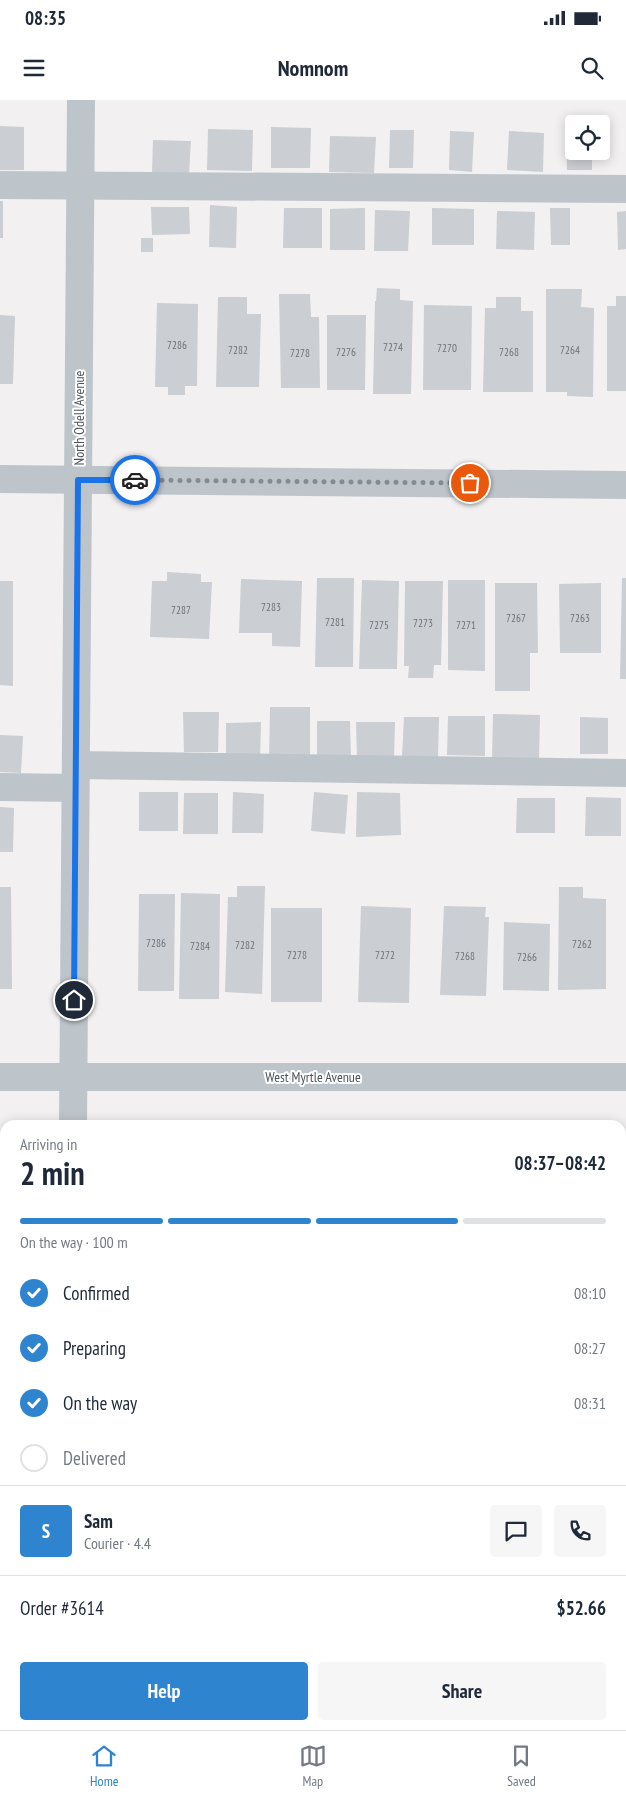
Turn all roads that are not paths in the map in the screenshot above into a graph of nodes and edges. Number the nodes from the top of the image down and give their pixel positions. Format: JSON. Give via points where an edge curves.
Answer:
{"nodes":[{"id":1,"x":81,"y":100,"type":"edge"},
{"id":2,"x":0,"y":185,"type":"edge"},
{"id":3,"x":81,"y":186,"type":"junction"},
{"id":4,"x":626,"y":189,"type":"edge"},
{"id":5,"x":0,"y":479,"type":"edge"},
{"id":6,"x":78,"y":480,"type":"junction"},
{"id":7,"x":626,"y":485,"type":"edge"},
{"id":8,"x":626,"y":773,"type":"edge"},
{"id":9,"x":76,"y":777,"type":"junction"},
{"id":10,"x":0,"y":787,"type":"edge"},
{"id":11,"x":0,"y":1077,"type":"edge"},
{"id":12,"x":74,"y":1077,"type":"junction"},
{"id":13,"x":626,"y":1077,"type":"edge"},
{"id":14,"x":73,"y":1120,"type":"edge"}],
"edges":[{"from":1,"to":3,"type":"street","name":"North Odell Avenue"},
{"from":2,"to":3,"type":"street"},
{"from":3,"to":4,"type":"street"},
{"from":3,"to":6,"type":"street","name":"North Odell Avenue"},
{"from":5,"to":6,"type":"street"},
{"from":6,"to":7,"type":"street"},
{"from":6,"to":9,"type":"street","name":"North Odell Avenue"},
{"from":8,"to":9,"type":"street"},
{"from":9,"to":10,"type":"street"},
{"from":9,"to":12,"type":"street","name":"North Odell Avenue"},
{"from":11,"to":12,"type":"street","name":"West Myrtle Avenue"},
{"from":12,"to":13,"type":"street","name":"West Myrtle Avenue"},
{"from":12,"to":14,"type":"street","name":"North Odell Avenue"}]}
